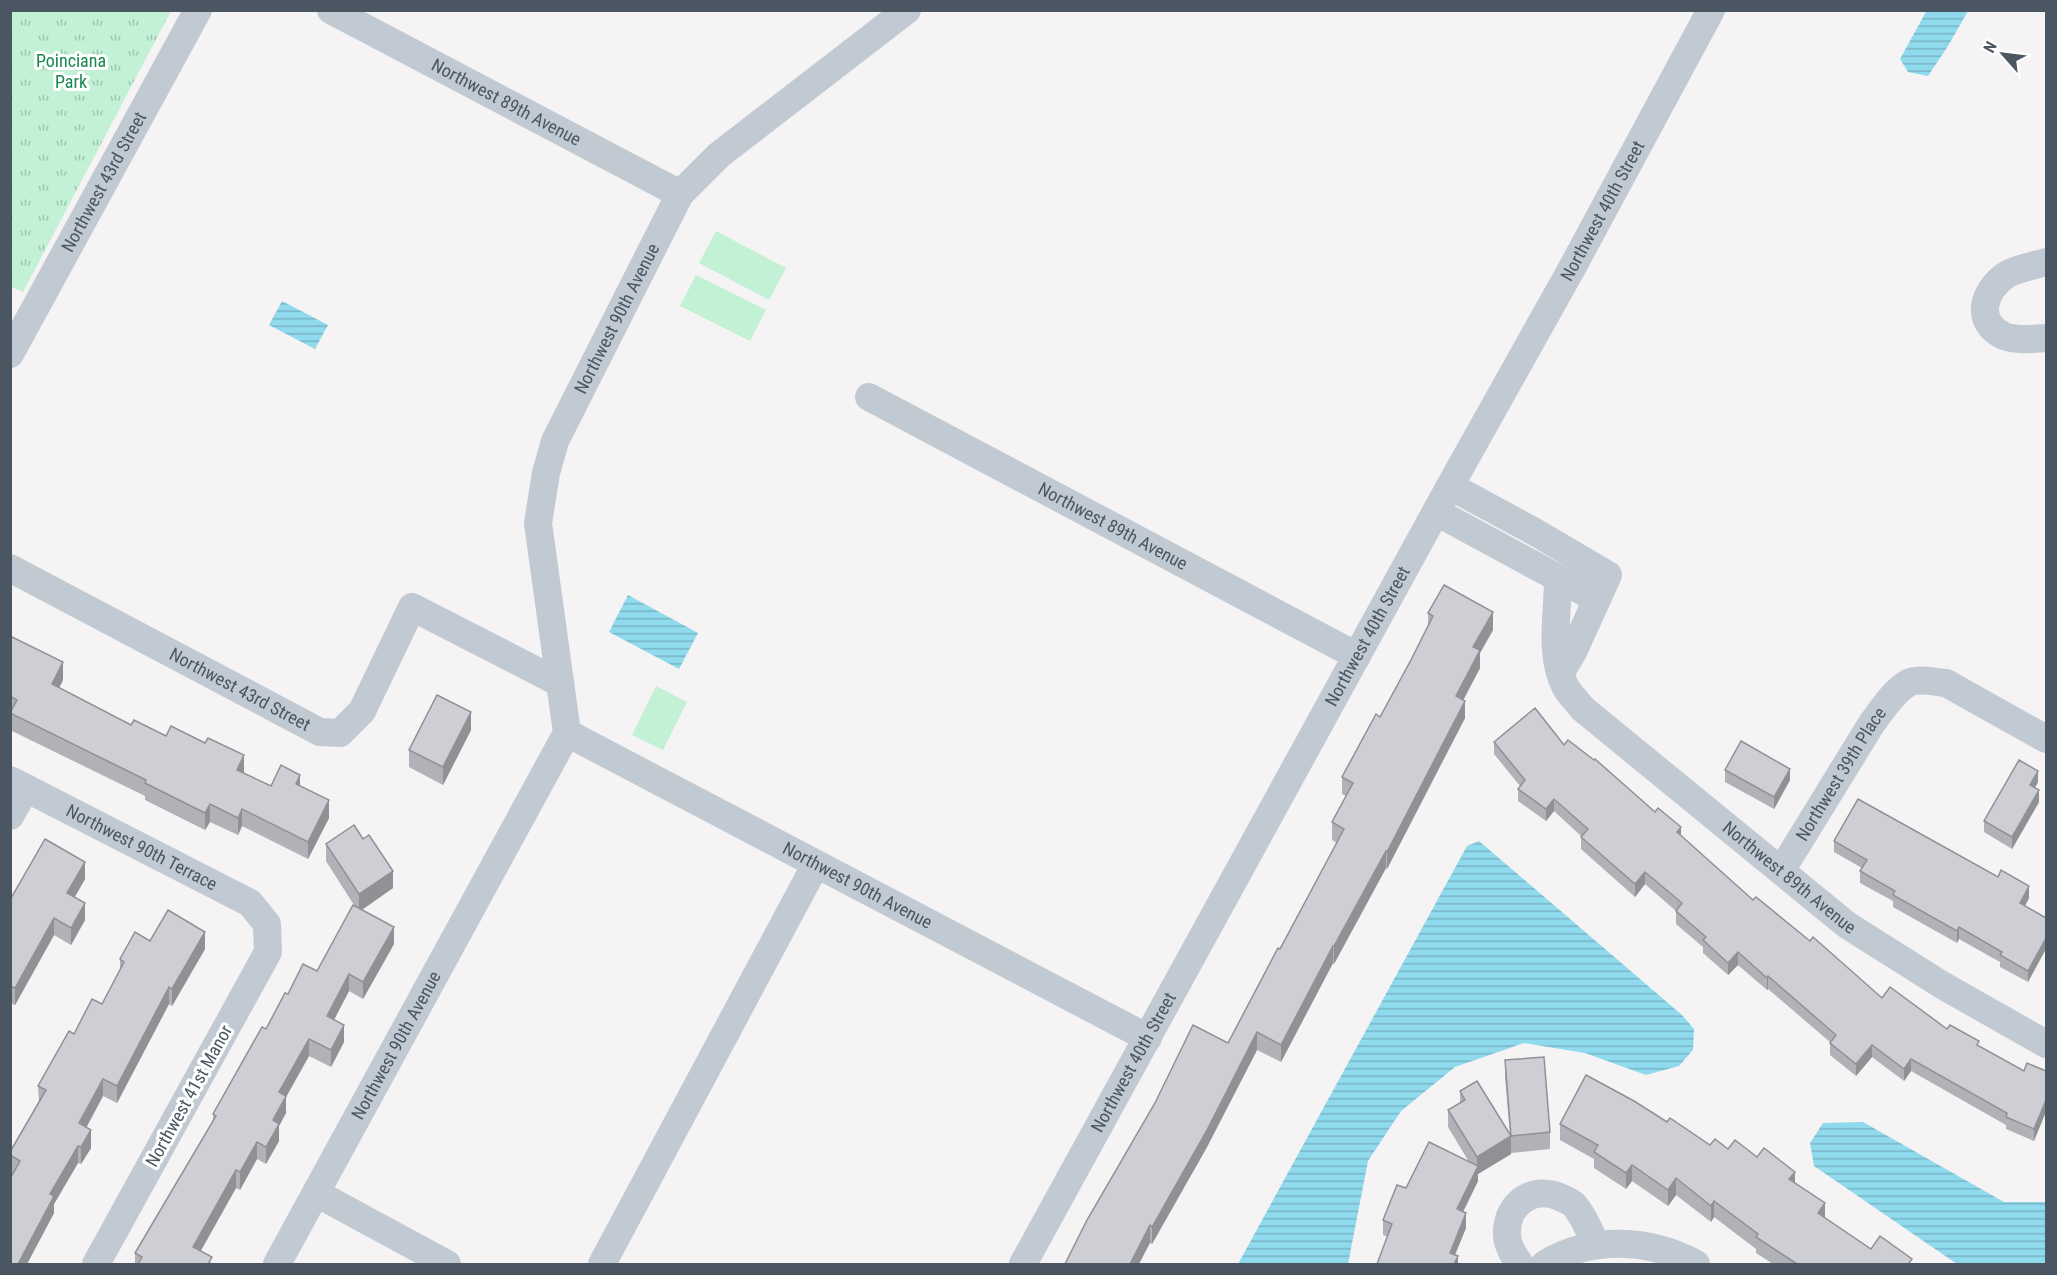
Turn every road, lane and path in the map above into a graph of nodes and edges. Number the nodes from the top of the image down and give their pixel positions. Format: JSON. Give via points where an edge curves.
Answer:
{"nodes":[{"id":1,"x":198,"y":10,"type":"edge"},
{"id":2,"x":331,"y":10,"type":"edge"},
{"id":3,"x":907,"y":10,"type":"edge"},
{"id":4,"x":1705,"y":13,"type":"edge"},
{"id":5,"x":680,"y":194,"type":"junction"},
{"id":6,"x":2046,"y":262,"type":"edge"},
{"id":7,"x":2046,"y":338,"type":"edge"},
{"id":8,"x":10,"y":354,"type":"edge"},
{"id":9,"x":869,"y":397,"type":"dead end"},
{"id":10,"x":1450,"y":486,"type":"junction"},
{"id":11,"x":1436,"y":512,"type":"junction"},
{"id":12,"x":10,"y":568,"type":"edge"},
{"id":13,"x":1558,"y":579,"type":"junction"},
{"id":14,"x":1597,"y":599,"type":"junction"},
{"id":15,"x":1357,"y":656,"type":"junction"},
{"id":16,"x":1561,"y":672,"type":"junction"},
{"id":17,"x":560,"y":683,"type":"junction"},
{"id":18,"x":567,"y":733,"type":"junction"},
{"id":19,"x":2046,"y":739,"type":"edge"},
{"id":20,"x":18,"y":784,"type":"edge"},
{"id":21,"x":10,"y":816,"type":"edge"},
{"id":22,"x":816,"y":864,"type":"junction"},
{"id":23,"x":1781,"y":871,"type":"junction"},
{"id":24,"x":267,"y":924,"type":"joint"},
{"id":25,"x":1148,"y":1038,"type":"junction"},
{"id":26,"x":2046,"y":1044,"type":"edge"},
{"id":27,"x":316,"y":1193,"type":"junction"},
{"id":28,"x":1596,"y":1245,"type":"junction"},
{"id":29,"x":96,"y":1264,"type":"edge"},
{"id":30,"x":277,"y":1264,"type":"edge"},
{"id":31,"x":447,"y":1264,"type":"edge"},
{"id":32,"x":602,"y":1264,"type":"edge"},
{"id":33,"x":1023,"y":1264,"type":"edge"},
{"id":34,"x":1520,"y":1264,"type":"edge"},
{"id":35,"x":1545,"y":1264,"type":"edge"},
{"id":36,"x":1696,"y":1264,"type":"edge"}],
"edges":[{"from":1,"to":8,"type":"street","name":"Northwest 43rd Street"},
{"from":2,"to":5,"type":"street","name":"Northwest 89th Avenue"},
{"from":3,"to":5,"type":"street","name":"Northwest 90th Avenue","via":[[719,155]]},
{"from":4,"to":10,"type":"street","name":"Northwest 40th Street","via":[[1572,268]]},
{"from":5,"to":17,"type":"street","name":"Northwest 90th Avenue","via":[[555,441],[546,473],[538,523]]},
{"from":6,"to":7,"type":"street","via":[[2008,274],[1985,299],[1986,315],[1993,328],[2004,336]]},
{"from":9,"to":15,"type":"street","name":"Northwest 89th Avenue"},
{"from":10,"to":11,"type":"street","name":"Northwest 40th Street"},
{"from":10,"to":14,"type":"street","via":[[1608,575]]},
{"from":11,"to":13,"type":"street"},
{"from":11,"to":15,"type":"street","name":"Northwest 40th Street"},
{"from":12,"to":17,"type":"street","name":"Northwest 43rd Street","via":[[320,732],[340,733],[362,711],[412,607]]},
{"from":13,"to":14,"type":"street"},
{"from":13,"to":16,"type":"street","name":"Northwest 89th Avenue","via":[[1555,634]]},
{"from":14,"to":16,"type":"street"},
{"from":15,"to":25,"type":"street","name":"Northwest 40th Street"},
{"from":16,"to":23,"type":"street","name":"Northwest 89th Avenue","via":[[1582,709]]},
{"from":17,"to":18,"type":"street","name":"Northwest 90th Avenue"},
{"from":18,"to":22,"type":"street","name":"Northwest 90th Avenue"},
{"from":18,"to":27,"type":"street","name":"Northwest 90th Avenue"},
{"from":19,"to":23,"type":"street","name":"Northwest 39th Place","via":[[1946,683],[1909,682],[1872,723]]},
{"from":20,"to":21,"type":"street"},
{"from":20,"to":24,"type":"street","name":"Northwest 90th Terrace","via":[[250,903]]},
{"from":22,"to":25,"type":"street","name":"Northwest 90th Avenue"},
{"from":22,"to":32,"type":"street"},
{"from":23,"to":26,"type":"street","name":"Northwest 89th Avenue","via":[[1847,925]]},
{"from":24,"to":29,"type":"street","name":"Northwest 41st Manor","via":[[268,952]]},
{"from":25,"to":33,"type":"street","name":"Northwest 40th Street"},
{"from":27,"to":30,"type":"street","name":"Northwest 90th Avenue"},
{"from":27,"to":31,"type":"street"},
{"from":28,"to":34,"type":"street","via":[[1573,1203],[1554,1194],[1535,1193],[1518,1202],[1510,1217],[1507,1232],[1511,1251]]},
{"from":28,"to":35,"type":"street"},
{"from":28,"to":36,"type":"street","via":[[1656,1248]]}]}
